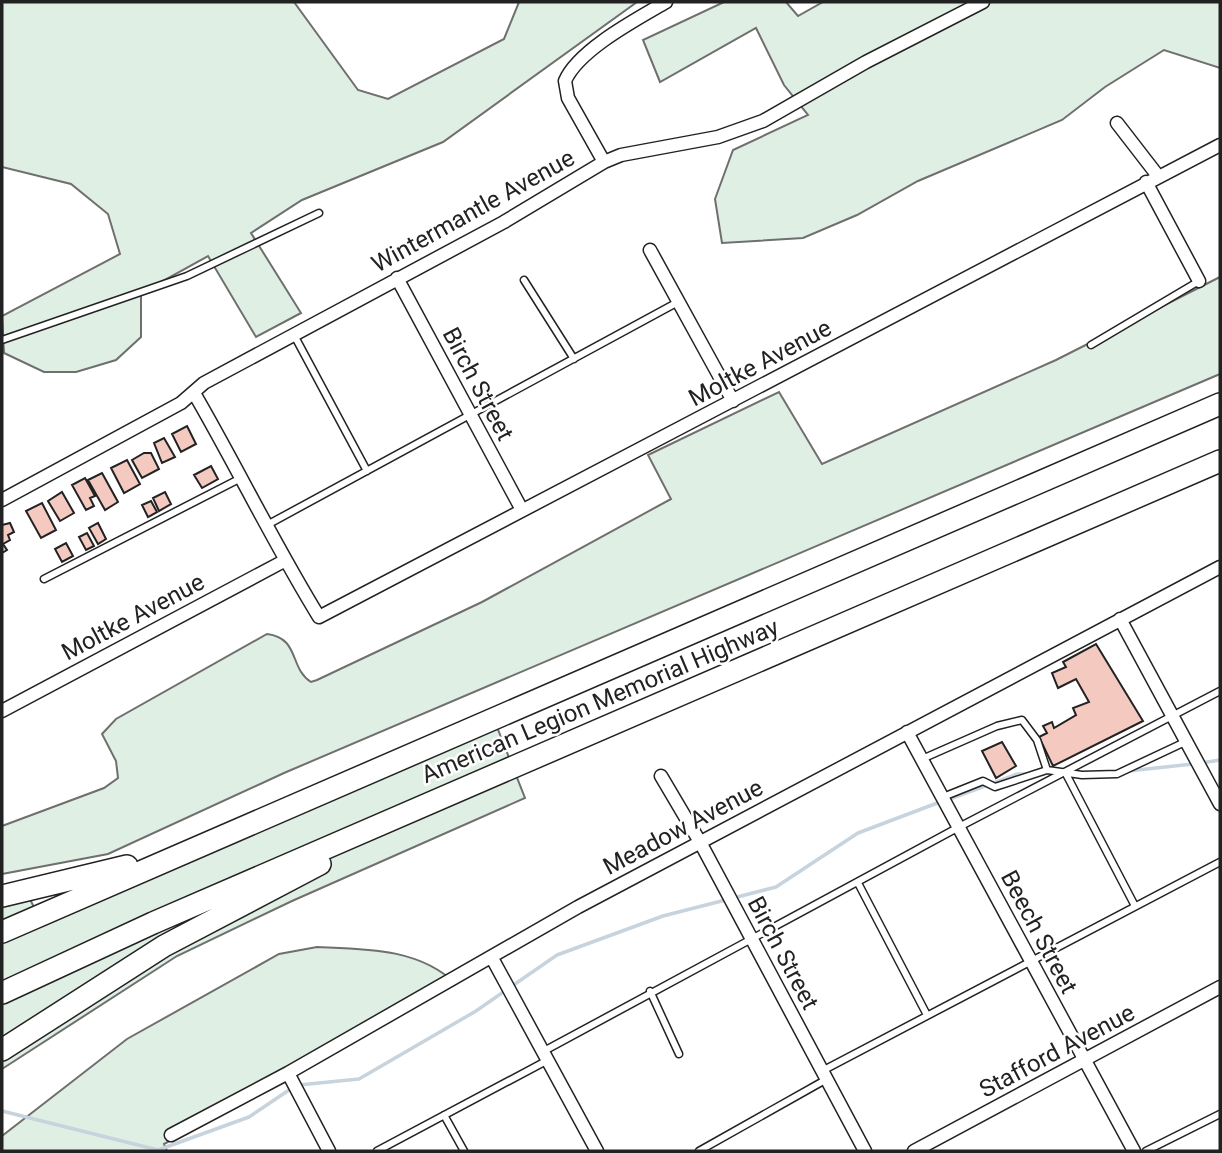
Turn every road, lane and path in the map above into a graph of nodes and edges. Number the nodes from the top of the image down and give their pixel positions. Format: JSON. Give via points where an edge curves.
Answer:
{"nodes":[{"id":1,"x":666,"y":2,"type":"edge"},
{"id":2,"x":983,"y":2,"type":"edge"},
{"id":3,"x":1117,"y":123,"type":"dead end"},
{"id":4,"x":1220,"y":145,"type":"edge"},
{"id":5,"x":604,"y":162,"type":"junction"},
{"id":6,"x":1152,"y":179,"type":"junction"},
{"id":7,"x":319,"y":213,"type":"dead end"},
{"id":8,"x":650,"y":250,"type":"dead end"},
{"id":9,"x":397,"y":278,"type":"junction"},
{"id":10,"x":524,"y":280,"type":"dead end"},
{"id":11,"x":1199,"y":281,"type":"joint"},
{"id":12,"x":678,"y":302,"type":"junction"},
{"id":13,"x":293,"y":333,"type":"junction"},
{"id":14,"x":2,"y":340,"type":"edge"},
{"id":15,"x":1091,"y":345,"type":"dead end"},
{"id":16,"x":573,"y":359,"type":"junction"},
{"id":17,"x":194,"y":393,"type":"junction"},
{"id":18,"x":733,"y":401,"type":"junction"},
{"id":19,"x":1220,"y":404,"type":"edge"},
{"id":20,"x":471,"y":414,"type":"junction"},
{"id":21,"x":1220,"y":461,"type":"edge"},
{"id":22,"x":368,"y":471,"type":"junction"},
{"id":23,"x":242,"y":477,"type":"junction"},
{"id":24,"x":2,"y":500,"type":"edge"},
{"id":25,"x":523,"y":510,"type":"junction"},
{"id":26,"x":267,"y":524,"type":"junction"},
{"id":27,"x":284,"y":561,"type":"junction"},
{"id":28,"x":1220,"y":567,"type":"edge"},
{"id":29,"x":44,"y":579,"type":"dead end"},
{"id":30,"x":1120,"y":619,"type":"junction"},
{"id":31,"x":1220,"y":691,"type":"edge"},
{"id":32,"x":2,"y":711,"type":"edge"},
{"id":33,"x":1171,"y":717,"type":"junction"},
{"id":34,"x":907,"y":732,"type":"junction"},
{"id":35,"x":1185,"y":742,"type":"junction"},
{"id":36,"x":922,"y":759,"type":"junction"},
{"id":37,"x":1046,"y":770,"type":"junction"},
{"id":38,"x":1065,"y":772,"type":"junction"},
{"id":39,"x":662,"y":776,"type":"dead end"},
{"id":40,"x":943,"y":797,"type":"junction"},
{"id":41,"x":1220,"y":804,"type":"edge"},
{"id":42,"x":411,"y":811,"type":"junction"},
{"id":43,"x":959,"y":827,"type":"junction"},
{"id":44,"x":700,"y":842,"type":"junction"},
{"id":45,"x":187,"y":852,"type":"junction"},
{"id":46,"x":1220,"y":862,"type":"edge"},
{"id":47,"x":858,"y":883,"type":"junction"},
{"id":48,"x":2,"y":895,"type":"edge"},
{"id":49,"x":1135,"y":906,"type":"junction"},
{"id":50,"x":2,"y":932,"type":"edge"},
{"id":51,"x":751,"y":938,"type":"junction"},
{"id":52,"x":492,"y":958,"type":"junction"},
{"id":53,"x":1031,"y":960,"type":"junction"},
{"id":54,"x":1220,"y":987,"type":"edge"},
{"id":55,"x":650,"y":991,"type":"junction"},
{"id":56,"x":2,"y":993,"type":"edge"},
{"id":57,"x":927,"y":1015,"type":"junction"},
{"id":58,"x":2,"y":1050,"type":"edge"},
{"id":59,"x":679,"y":1054,"type":"dead end"},
{"id":60,"x":546,"y":1056,"type":"junction"},
{"id":61,"x":1083,"y":1060,"type":"junction"},
{"id":62,"x":288,"y":1073,"type":"junction"},
{"id":63,"x":824,"y":1075,"type":"junction"},
{"id":64,"x":1220,"y":1114,"type":"edge"},
{"id":65,"x":444,"y":1115,"type":"junction"},
{"id":66,"x":171,"y":1135,"type":"dead end"},
{"id":67,"x":329,"y":1151,"type":"edge"},
{"id":68,"x":377,"y":1151,"type":"edge"},
{"id":69,"x":464,"y":1151,"type":"edge"},
{"id":70,"x":597,"y":1151,"type":"edge"},
{"id":71,"x":699,"y":1151,"type":"edge"},
{"id":72,"x":865,"y":1151,"type":"edge"},
{"id":73,"x":914,"y":1151,"type":"edge"},
{"id":74,"x":1133,"y":1151,"type":"edge"},
{"id":75,"x":1146,"y":1151,"type":"edge"}],
"edges":[{"from":1,"to":5,"type":"street","via":[[605,41],[576,64],[565,81],[568,98]]},
{"from":2,"to":5,"type":"street","name":"Wintermantle Avenue","via":[[763,121],[718,137]]},
{"from":3,"to":6,"type":"street"},
{"from":4,"to":6,"type":"street","name":"Moltke Avenue"},
{"from":5,"to":9,"type":"street","name":"Wintermantle Avenue"},
{"from":6,"to":11,"type":"street"},
{"from":6,"to":18,"type":"street","name":"Moltke Avenue"},
{"from":7,"to":14,"type":"lane","via":[[187,276]]},
{"from":8,"to":12,"type":"street"},
{"from":9,"to":13,"type":"street","name":"Wintermantle Avenue"},
{"from":9,"to":20,"type":"street","name":"Birch Street"},
{"from":10,"to":16,"type":"lane"},
{"from":11,"to":15,"type":"lane"},
{"from":12,"to":16,"type":"lane"},
{"from":12,"to":18,"type":"street"},
{"from":13,"to":17,"type":"street","name":"Wintermantle Avenue"},
{"from":13,"to":22,"type":"lane"},
{"from":16,"to":20,"type":"lane"},
{"from":17,"to":23,"type":"street"},
{"from":17,"to":24,"type":"street","name":"Wintermantle Avenue"},
{"from":18,"to":25,"type":"street","name":"Moltke Avenue"},
{"from":19,"to":45,"type":"highway","name":"American Legion Memorial Highway"},
{"from":20,"to":22,"type":"lane"},
{"from":20,"to":25,"type":"street","name":"Birch Street"},
{"from":21,"to":42,"type":"highway","name":"American Legion Memorial Highway"},
{"from":22,"to":26,"type":"lane"},
{"from":23,"to":26,"type":"street"},
{"from":23,"to":29,"type":"lane"},
{"from":25,"to":27,"type":"street","name":"Moltke Avenue","via":[[319,617]]},
{"from":26,"to":27,"type":"street"},
{"from":27,"to":32,"type":"street","name":"Moltke Avenue"},
{"from":28,"to":30,"type":"street","name":"Meadow Avenue"},
{"from":30,"to":33,"type":"street"},
{"from":30,"to":34,"type":"street","name":"Meadow Avenue"},
{"from":31,"to":33,"type":"lane"},
{"from":33,"to":35,"type":"street"},
{"from":33,"to":38,"type":"lane"},
{"from":34,"to":36,"type":"street","name":"Beech Street"},
{"from":34,"to":44,"type":"street","name":"Meadow Avenue"},
{"from":35,"to":38,"type":"lane","via":[[1117,774]]},
{"from":35,"to":41,"type":"street"},
{"from":36,"to":37,"type":"lane","via":[[1022,720],[1037,740]]},
{"from":36,"to":40,"type":"street","name":"Beech Street"},
{"from":37,"to":38,"type":"lane"},
{"from":37,"to":40,"type":"lane","via":[[995,787],[983,781]]},
{"from":38,"to":43,"type":"lane"},
{"from":38,"to":49,"type":"lane"},
{"from":39,"to":44,"type":"street","name":"Birch Street"},
{"from":40,"to":43,"type":"street","name":"Beech Street"},
{"from":42,"to":56,"type":"highway","name":"American Legion Memorial Highway"},
{"from":42,"to":58,"type":"highway","via":[[164,946]]},
{"from":43,"to":47,"type":"lane"},
{"from":43,"to":53,"type":"street","name":"Beech Street"},
{"from":44,"to":51,"type":"street","name":"Birch Street"},
{"from":44,"to":52,"type":"street","name":"Meadow Avenue"},
{"from":45,"to":48,"type":"highway"},
{"from":45,"to":50,"type":"highway","name":"American Legion Memorial Highway"},
{"from":46,"to":49,"type":"lane"},
{"from":47,"to":51,"type":"lane"},
{"from":47,"to":57,"type":"lane"},
{"from":49,"to":53,"type":"lane"},
{"from":51,"to":55,"type":"lane"},
{"from":51,"to":63,"type":"street","name":"Birch Street"},
{"from":52,"to":60,"type":"street"},
{"from":52,"to":62,"type":"street","name":"Meadow Avenue"},
{"from":53,"to":57,"type":"lane"},
{"from":53,"to":61,"type":"street","name":"Beech Street"},
{"from":54,"to":61,"type":"street","name":"Stafford Avenue"},
{"from":55,"to":59,"type":"lane"},
{"from":55,"to":60,"type":"lane"},
{"from":57,"to":63,"type":"lane"},
{"from":60,"to":65,"type":"lane"},
{"from":60,"to":70,"type":"street"},
{"from":61,"to":73,"type":"street","name":"Stafford Avenue"},
{"from":61,"to":74,"type":"street","name":"Beech Street"},
{"from":62,"to":66,"type":"street","name":"Meadow Avenue"},
{"from":62,"to":67,"type":"street"},
{"from":63,"to":71,"type":"lane"},
{"from":63,"to":72,"type":"street","name":"Birch Street"},
{"from":64,"to":75,"type":"lane"},
{"from":65,"to":68,"type":"lane"},
{"from":65,"to":69,"type":"lane"}]}
